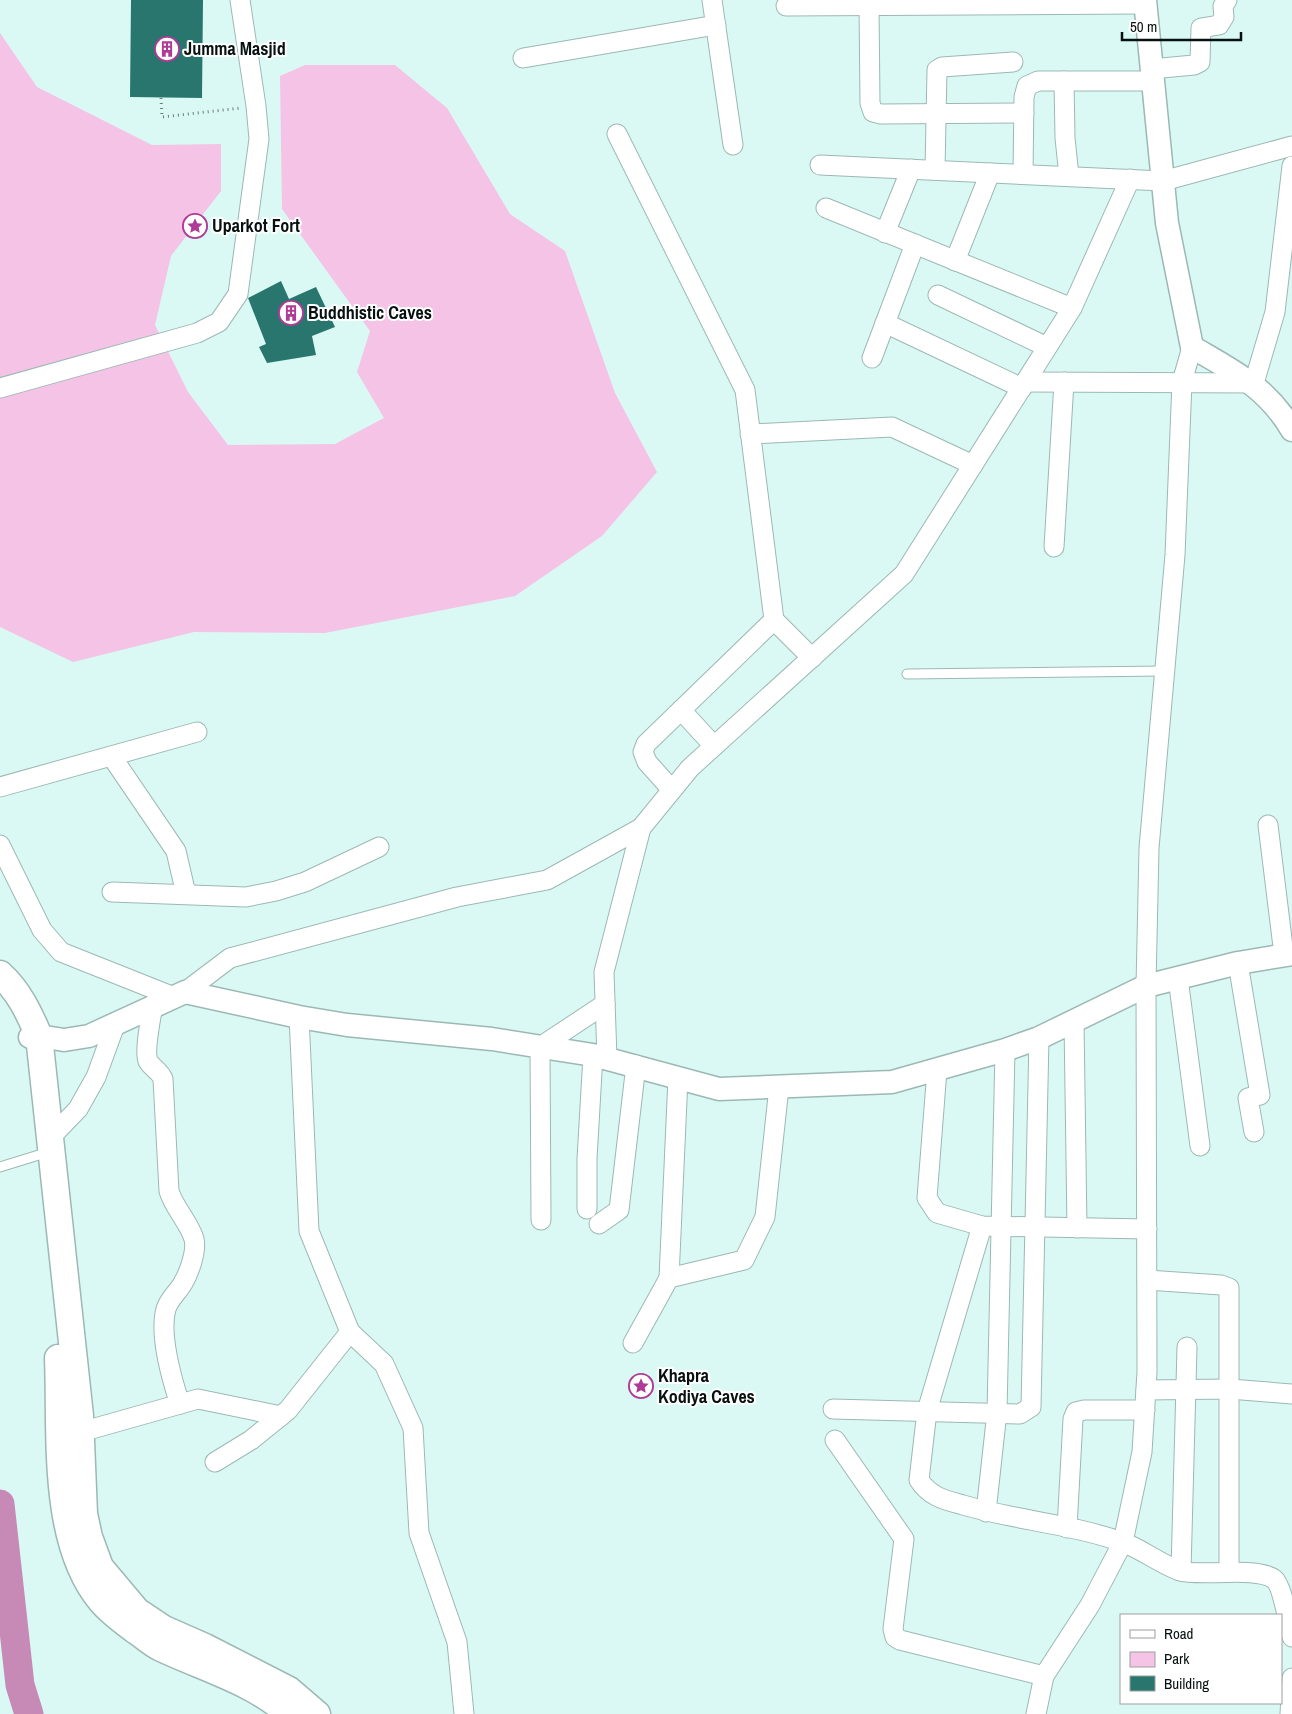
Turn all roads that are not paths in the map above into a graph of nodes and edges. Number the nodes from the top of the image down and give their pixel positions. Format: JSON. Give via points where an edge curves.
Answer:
{"nodes":[{"id":1,"x":240,"y":0,"type":"edge"},
{"id":2,"x":712,"y":0,"type":"edge"},
{"id":3,"x":1227,"y":0,"type":"edge"},
{"id":4,"x":1145,"y":2,"type":"edge"},
{"id":5,"x":904,"y":3,"type":"edge"},
{"id":6,"x":869,"y":5,"type":"junction"},
{"id":7,"x":786,"y":6,"type":"dead end"},
{"id":8,"x":716,"y":25,"type":"junction"},
{"id":9,"x":523,"y":58,"type":"dead end"},
{"id":10,"x":1013,"y":62,"type":"dead end"},
{"id":11,"x":1152,"y":75,"type":"junction"},
{"id":12,"x":1064,"y":81,"type":"junction"},
{"id":13,"x":1024,"y":113,"type":"junction"},
{"id":14,"x":935,"y":114,"type":"junction"},
{"id":15,"x":616,"y":134,"type":"dead end"},
{"id":16,"x":733,"y":145,"type":"dead end"},
{"id":17,"x":1292,"y":146,"type":"edge"},
{"id":18,"x":820,"y":165,"type":"dead end"},
{"id":19,"x":1292,"y":166,"type":"edge"},
{"id":20,"x":911,"y":169,"type":"junction"},
{"id":21,"x":935,"y":170,"type":"junction"},
{"id":22,"x":990,"y":173,"type":"junction"},
{"id":23,"x":1023,"y":174,"type":"junction"},
{"id":24,"x":1069,"y":176,"type":"junction"},
{"id":25,"x":1130,"y":179,"type":"junction"},
{"id":26,"x":1162,"y":181,"type":"junction"},
{"id":27,"x":826,"y":208,"type":"dead end"},
{"id":28,"x":885,"y":232,"type":"junction"},
{"id":29,"x":915,"y":244,"type":"junction"},
{"id":30,"x":955,"y":261,"type":"junction"},
{"id":31,"x":938,"y":295,"type":"dead end"},
{"id":32,"x":1072,"y":308,"type":"junction"},
{"id":33,"x":885,"y":323,"type":"junction"},
{"id":34,"x":1047,"y":347,"type":"junction"},
{"id":35,"x":1192,"y":347,"type":"junction"},
{"id":36,"x":872,"y":358,"type":"dead end"},
{"id":37,"x":1064,"y":382,"type":"junction"},
{"id":38,"x":1182,"y":382,"type":"junction"},
{"id":39,"x":1254,"y":383,"type":"junction"},
{"id":40,"x":1023,"y":385,"type":"junction"},
{"id":41,"x":0,"y":388,"type":"edge"},
{"id":42,"x":1284,"y":407,"type":"edge"},
{"id":43,"x":1292,"y":430,"type":"edge"},
{"id":44,"x":750,"y":434,"type":"junction"},
{"id":45,"x":973,"y":465,"type":"junction"},
{"id":46,"x":1054,"y":547,"type":"dead end"},
{"id":47,"x":774,"y":620,"type":"junction"},
{"id":48,"x":812,"y":658,"type":"junction"},
{"id":49,"x":1163,"y":670,"type":"junction"},
{"id":50,"x":907,"y":674,"type":"dead end"},
{"id":51,"x":681,"y":710,"type":"junction"},
{"id":52,"x":198,"y":732,"type":"dead end"},
{"id":53,"x":714,"y":746,"type":"junction"},
{"id":54,"x":112,"y":757,"type":"junction"},
{"id":55,"x":0,"y":787,"type":"edge"},
{"id":56,"x":672,"y":790,"type":"junction"},
{"id":57,"x":1268,"y":825,"type":"dead end"},
{"id":58,"x":641,"y":828,"type":"junction"},
{"id":59,"x":0,"y":845,"type":"edge"},
{"id":60,"x":379,"y":847,"type":"dead end"},
{"id":61,"x":112,"y":892,"type":"dead end"},
{"id":62,"x":186,"y":894,"type":"junction"},
{"id":63,"x":1288,"y":954,"type":"edge"},
{"id":64,"x":1238,"y":963,"type":"junction"},
{"id":65,"x":0,"y":974,"type":"edge"},
{"id":66,"x":1178,"y":978,"type":"junction"},
{"id":67,"x":0,"y":986,"type":"edge"},
{"id":68,"x":1146,"y":986,"type":"junction"},
{"id":69,"x":180,"y":994,"type":"junction"},
{"id":70,"x":605,"y":1004,"type":"junction"},
{"id":71,"x":153,"y":1005,"type":"junction"},
{"id":72,"x":299,"y":1017,"type":"junction"},
{"id":73,"x":1074,"y":1022,"type":"junction"},
{"id":74,"x":115,"y":1025,"type":"junction"},
{"id":75,"x":34,"y":1036,"type":"junction"},
{"id":76,"x":1039,"y":1038,"type":"junction"},
{"id":77,"x":540,"y":1047,"type":"junction"},
{"id":78,"x":1006,"y":1050,"type":"junction"},
{"id":79,"x":600,"y":1057,"type":"junction"},
{"id":80,"x":636,"y":1066,"type":"junction"},
{"id":81,"x":937,"y":1070,"type":"junction"},
{"id":82,"x":678,"y":1078,"type":"junction"},
{"id":83,"x":779,"y":1087,"type":"junction"},
{"id":84,"x":1254,"y":1132,"type":"dead end"},
{"id":85,"x":46,"y":1146,"type":"junction"},
{"id":86,"x":1200,"y":1146,"type":"dead end"},
{"id":87,"x":0,"y":1167,"type":"edge"},
{"id":88,"x":587,"y":1209,"type":"dead end"},
{"id":89,"x":541,"y":1220,"type":"dead end"},
{"id":90,"x":599,"y":1224,"type":"dead end"},
{"id":91,"x":982,"y":1226,"type":"junction"},
{"id":92,"x":1002,"y":1226,"type":"junction"},
{"id":93,"x":1034,"y":1227,"type":"junction"},
{"id":94,"x":1077,"y":1228,"type":"junction"},
{"id":95,"x":1146,"y":1229,"type":"junction"},
{"id":96,"x":669,"y":1278,"type":"junction"},
{"id":97,"x":1147,"y":1280,"type":"junction"},
{"id":98,"x":350,"y":1332,"type":"junction"},
{"id":99,"x":633,"y":1343,"type":"dead end"},
{"id":100,"x":1187,"y":1347,"type":"dead end"},
{"id":101,"x":1146,"y":1390,"type":"junction"},
{"id":102,"x":1184,"y":1390,"type":"junction"},
{"id":103,"x":1230,"y":1390,"type":"junction"},
{"id":104,"x":1292,"y":1394,"type":"edge"},
{"id":105,"x":180,"y":1404,"type":"junction"},
{"id":106,"x":833,"y":1409,"type":"dead end"},
{"id":107,"x":1145,"y":1410,"type":"junction"},
{"id":108,"x":927,"y":1411,"type":"junction"},
{"id":109,"x":997,"y":1412,"type":"junction"},
{"id":110,"x":281,"y":1416,"type":"junction"},
{"id":111,"x":81,"y":1432,"type":"junction"},
{"id":112,"x":835,"y":1440,"type":"dead end"},
{"id":113,"x":215,"y":1462,"type":"dead end"},
{"id":114,"x":986,"y":1512,"type":"junction"},
{"id":115,"x":1067,"y":1528,"type":"junction"},
{"id":116,"x":1123,"y":1542,"type":"junction"},
{"id":117,"x":1181,"y":1571,"type":"junction"},
{"id":118,"x":1229,"y":1572,"type":"junction"},
{"id":119,"x":1292,"y":1637,"type":"edge"},
{"id":120,"x":1044,"y":1676,"type":"junction"},
{"id":121,"x":1292,"y":1678,"type":"edge"},
{"id":122,"x":289,"y":1714,"type":"edge"},
{"id":123,"x":317,"y":1714,"type":"edge"},
{"id":124,"x":464,"y":1714,"type":"edge"},
{"id":125,"x":1037,"y":1714,"type":"edge"},
{"id":126,"x":1290,"y":1714,"type":"edge"}],
"edges":[{"from":1,"to":41,"type":"street","via":[[259,139],[238,294],[219,322],[197,333]]},
{"from":2,"to":8,"type":"street"},
{"from":3,"to":11,"type":"street","via":[[1219,25],[1201,28],[1200,62]]},
{"from":4,"to":5,"type":"street"},
{"from":4,"to":11,"type":"street"},
{"from":5,"to":6,"type":"street"},
{"from":6,"to":7,"type":"street"},
{"from":6,"to":14,"type":"street","via":[[870,103],[873,112]]},
{"from":8,"to":9,"type":"street"},
{"from":8,"to":16,"type":"street"},
{"from":10,"to":14,"type":"street","via":[[937,70]]},
{"from":11,"to":12,"type":"street"},
{"from":11,"to":26,"type":"street"},
{"from":12,"to":13,"type":"street","via":[[1038,81],[1027,86]]},
{"from":12,"to":24,"type":"street","via":[[1064,138]]},
{"from":13,"to":14,"type":"street"},
{"from":13,"to":23,"type":"street"},
{"from":14,"to":21,"type":"street"},
{"from":15,"to":44,"type":"street","via":[[745,390]]},
{"from":17,"to":26,"type":"street"},
{"from":18,"to":20,"type":"street"},
{"from":19,"to":39,"type":"street","via":[[1275,312]]},
{"from":20,"to":21,"type":"street"},
{"from":20,"to":28,"type":"street"},
{"from":21,"to":22,"type":"street"},
{"from":22,"to":23,"type":"street"},
{"from":22,"to":30,"type":"street"},
{"from":23,"to":24,"type":"street"},
{"from":24,"to":25,"type":"street"},
{"from":25,"to":26,"type":"street"},
{"from":25,"to":32,"type":"street"},
{"from":26,"to":35,"type":"street","via":[[1167,223]]},
{"from":27,"to":28,"type":"street"},
{"from":28,"to":29,"type":"street"},
{"from":29,"to":30,"type":"street"},
{"from":29,"to":33,"type":"street"},
{"from":30,"to":32,"type":"street"},
{"from":31,"to":34,"type":"street"},
{"from":32,"to":34,"type":"street"},
{"from":33,"to":36,"type":"street"},
{"from":33,"to":40,"type":"street"},
{"from":34,"to":40,"type":"street"},
{"from":35,"to":38,"type":"street"},
{"from":35,"to":39,"type":"street"},
{"from":37,"to":38,"type":"street"},
{"from":37,"to":40,"type":"street"},
{"from":37,"to":46,"type":"street"},
{"from":38,"to":39,"type":"street"},
{"from":38,"to":49,"type":"street","via":[[1175,555]]},
{"from":39,"to":42,"type":"street"},
{"from":40,"to":45,"type":"street"},
{"from":42,"to":43,"type":"street"},
{"from":44,"to":45,"type":"street","via":[[892,427]]},
{"from":44,"to":47,"type":"street"},
{"from":45,"to":48,"type":"street","via":[[904,574]]},
{"from":47,"to":48,"type":"street"},
{"from":47,"to":51,"type":"street"},
{"from":48,"to":53,"type":"street"},
{"from":49,"to":50,"type":"lane"},
{"from":49,"to":68,"type":"street","via":[[1149,848]]},
{"from":51,"to":53,"type":"street"},
{"from":51,"to":56,"type":"street","via":[[646,744],[642,752]]},
{"from":52,"to":54,"type":"street"},
{"from":53,"to":56,"type":"street"},
{"from":54,"to":55,"type":"street"},
{"from":54,"to":62,"type":"street","via":[[176,851]]},
{"from":56,"to":58,"type":"street"},
{"from":57,"to":63,"type":"street"},
{"from":58,"to":69,"type":"street","via":[[546,880],[457,897],[230,958]]},
{"from":58,"to":70,"type":"street","via":[[604,972]]},
{"from":59,"to":69,"type":"street","via":[[42,930],[61,952]]},
{"from":60,"to":62,"type":"street","via":[[306,882],[276,891],[246,897]]},
{"from":61,"to":62,"type":"street"},
{"from":63,"to":64,"type":"street"},
{"from":64,"to":66,"type":"street"},
{"from":64,"to":84,"type":"street","via":[[1260,1095],[1248,1098]]},
{"from":65,"to":75,"type":"main road","via":[[12,984],[28,1012]]},
{"from":66,"to":68,"type":"street"},
{"from":66,"to":86,"type":"street"},
{"from":67,"to":75,"type":"main road"},
{"from":68,"to":73,"type":"street"},
{"from":68,"to":95,"type":"street"},
{"from":69,"to":71,"type":"street"},
{"from":69,"to":72,"type":"street"},
{"from":70,"to":77,"type":"street"},
{"from":70,"to":79,"type":"street"},
{"from":71,"to":74,"type":"street"},
{"from":71,"to":105,"type":"street","via":[[147,1057],[163,1079],[168,1191],[194,1239],[184,1282],[166,1308],[169,1372]]},
{"from":72,"to":77,"type":"street"},
{"from":72,"to":98,"type":"street","via":[[309,1231]]},
{"from":73,"to":76,"type":"street"},
{"from":73,"to":94,"type":"street"},
{"from":74,"to":75,"type":"street","via":[[89,1036],[64,1040]]},
{"from":74,"to":85,"type":"street","via":[[96,1078],[78,1109]]},
{"from":75,"to":85,"type":"main road"},
{"from":76,"to":78,"type":"street"},
{"from":76,"to":93,"type":"street"},
{"from":77,"to":79,"type":"street"},
{"from":77,"to":89,"type":"street"},
{"from":78,"to":81,"type":"street"},
{"from":78,"to":92,"type":"street"},
{"from":79,"to":80,"type":"street"},
{"from":79,"to":88,"type":"street","via":[[587,1159]]},
{"from":80,"to":82,"type":"street"},
{"from":80,"to":90,"type":"street","via":[[619,1210]]},
{"from":81,"to":83,"type":"street","via":[[892,1082]]},
{"from":81,"to":91,"type":"street","via":[[927,1198],[936,1213]]},
{"from":82,"to":83,"type":"street","via":[[719,1089]]},
{"from":82,"to":96,"type":"street"},
{"from":83,"to":96,"type":"street","via":[[765,1217],[744,1260]]},
{"from":85,"to":87,"type":"lane"},
{"from":85,"to":111,"type":"main road"},
{"from":85,"to":122,"type":"main road","via":[[64,1504],[70,1539],[85,1576],[101,1601],[120,1620],[159,1647],[259,1693]]},
{"from":91,"to":92,"type":"street"},
{"from":91,"to":108,"type":"street"},
{"from":92,"to":93,"type":"street"},
{"from":92,"to":109,"type":"street"},
{"from":93,"to":94,"type":"street"},
{"from":93,"to":109,"type":"street","via":[[1031,1407],[1020,1414]]},
{"from":94,"to":95,"type":"street"},
{"from":95,"to":97,"type":"street"},
{"from":96,"to":99,"type":"street"},
{"from":97,"to":101,"type":"street"},
{"from":97,"to":103,"type":"street","via":[[1229,1288]]},
{"from":98,"to":110,"type":"street","via":[[332,1358]]},
{"from":98,"to":124,"type":"street","via":[[384,1364],[413,1428],[418,1533],[457,1642]]},
{"from":100,"to":102,"type":"street"},
{"from":101,"to":102,"type":"street"},
{"from":101,"to":107,"type":"street"},
{"from":102,"to":103,"type":"street"},
{"from":102,"to":117,"type":"street"},
{"from":103,"to":104,"type":"street"},
{"from":103,"to":118,"type":"street"},
{"from":105,"to":110,"type":"street","via":[[205,1399]]},
{"from":105,"to":111,"type":"street"},
{"from":106,"to":108,"type":"street"},
{"from":107,"to":115,"type":"street","via":[[1076,1412]]},
{"from":107,"to":116,"type":"street","via":[[1142,1452]]},
{"from":108,"to":109,"type":"street"},
{"from":108,"to":114,"type":"street","via":[[919,1480],[935,1497]]},
{"from":109,"to":114,"type":"street"},
{"from":110,"to":113,"type":"street","via":[[251,1440]]},
{"from":111,"to":123,"type":"main road","via":[[84,1514],[89,1537],[100,1567],[118,1591],[137,1611],[164,1629],[289,1690]]},
{"from":112,"to":120,"type":"street","via":[[904,1539],[893,1630],[895,1637]]},
{"from":114,"to":115,"type":"street"},
{"from":115,"to":116,"type":"street"},
{"from":116,"to":117,"type":"street"},
{"from":116,"to":120,"type":"street","via":[[1090,1605]]},
{"from":117,"to":118,"type":"street"},
{"from":118,"to":119,"type":"street","via":[[1275,1580],[1280,1588]]},
{"from":120,"to":125,"type":"street"},
{"from":121,"to":126,"type":"street"}]}
